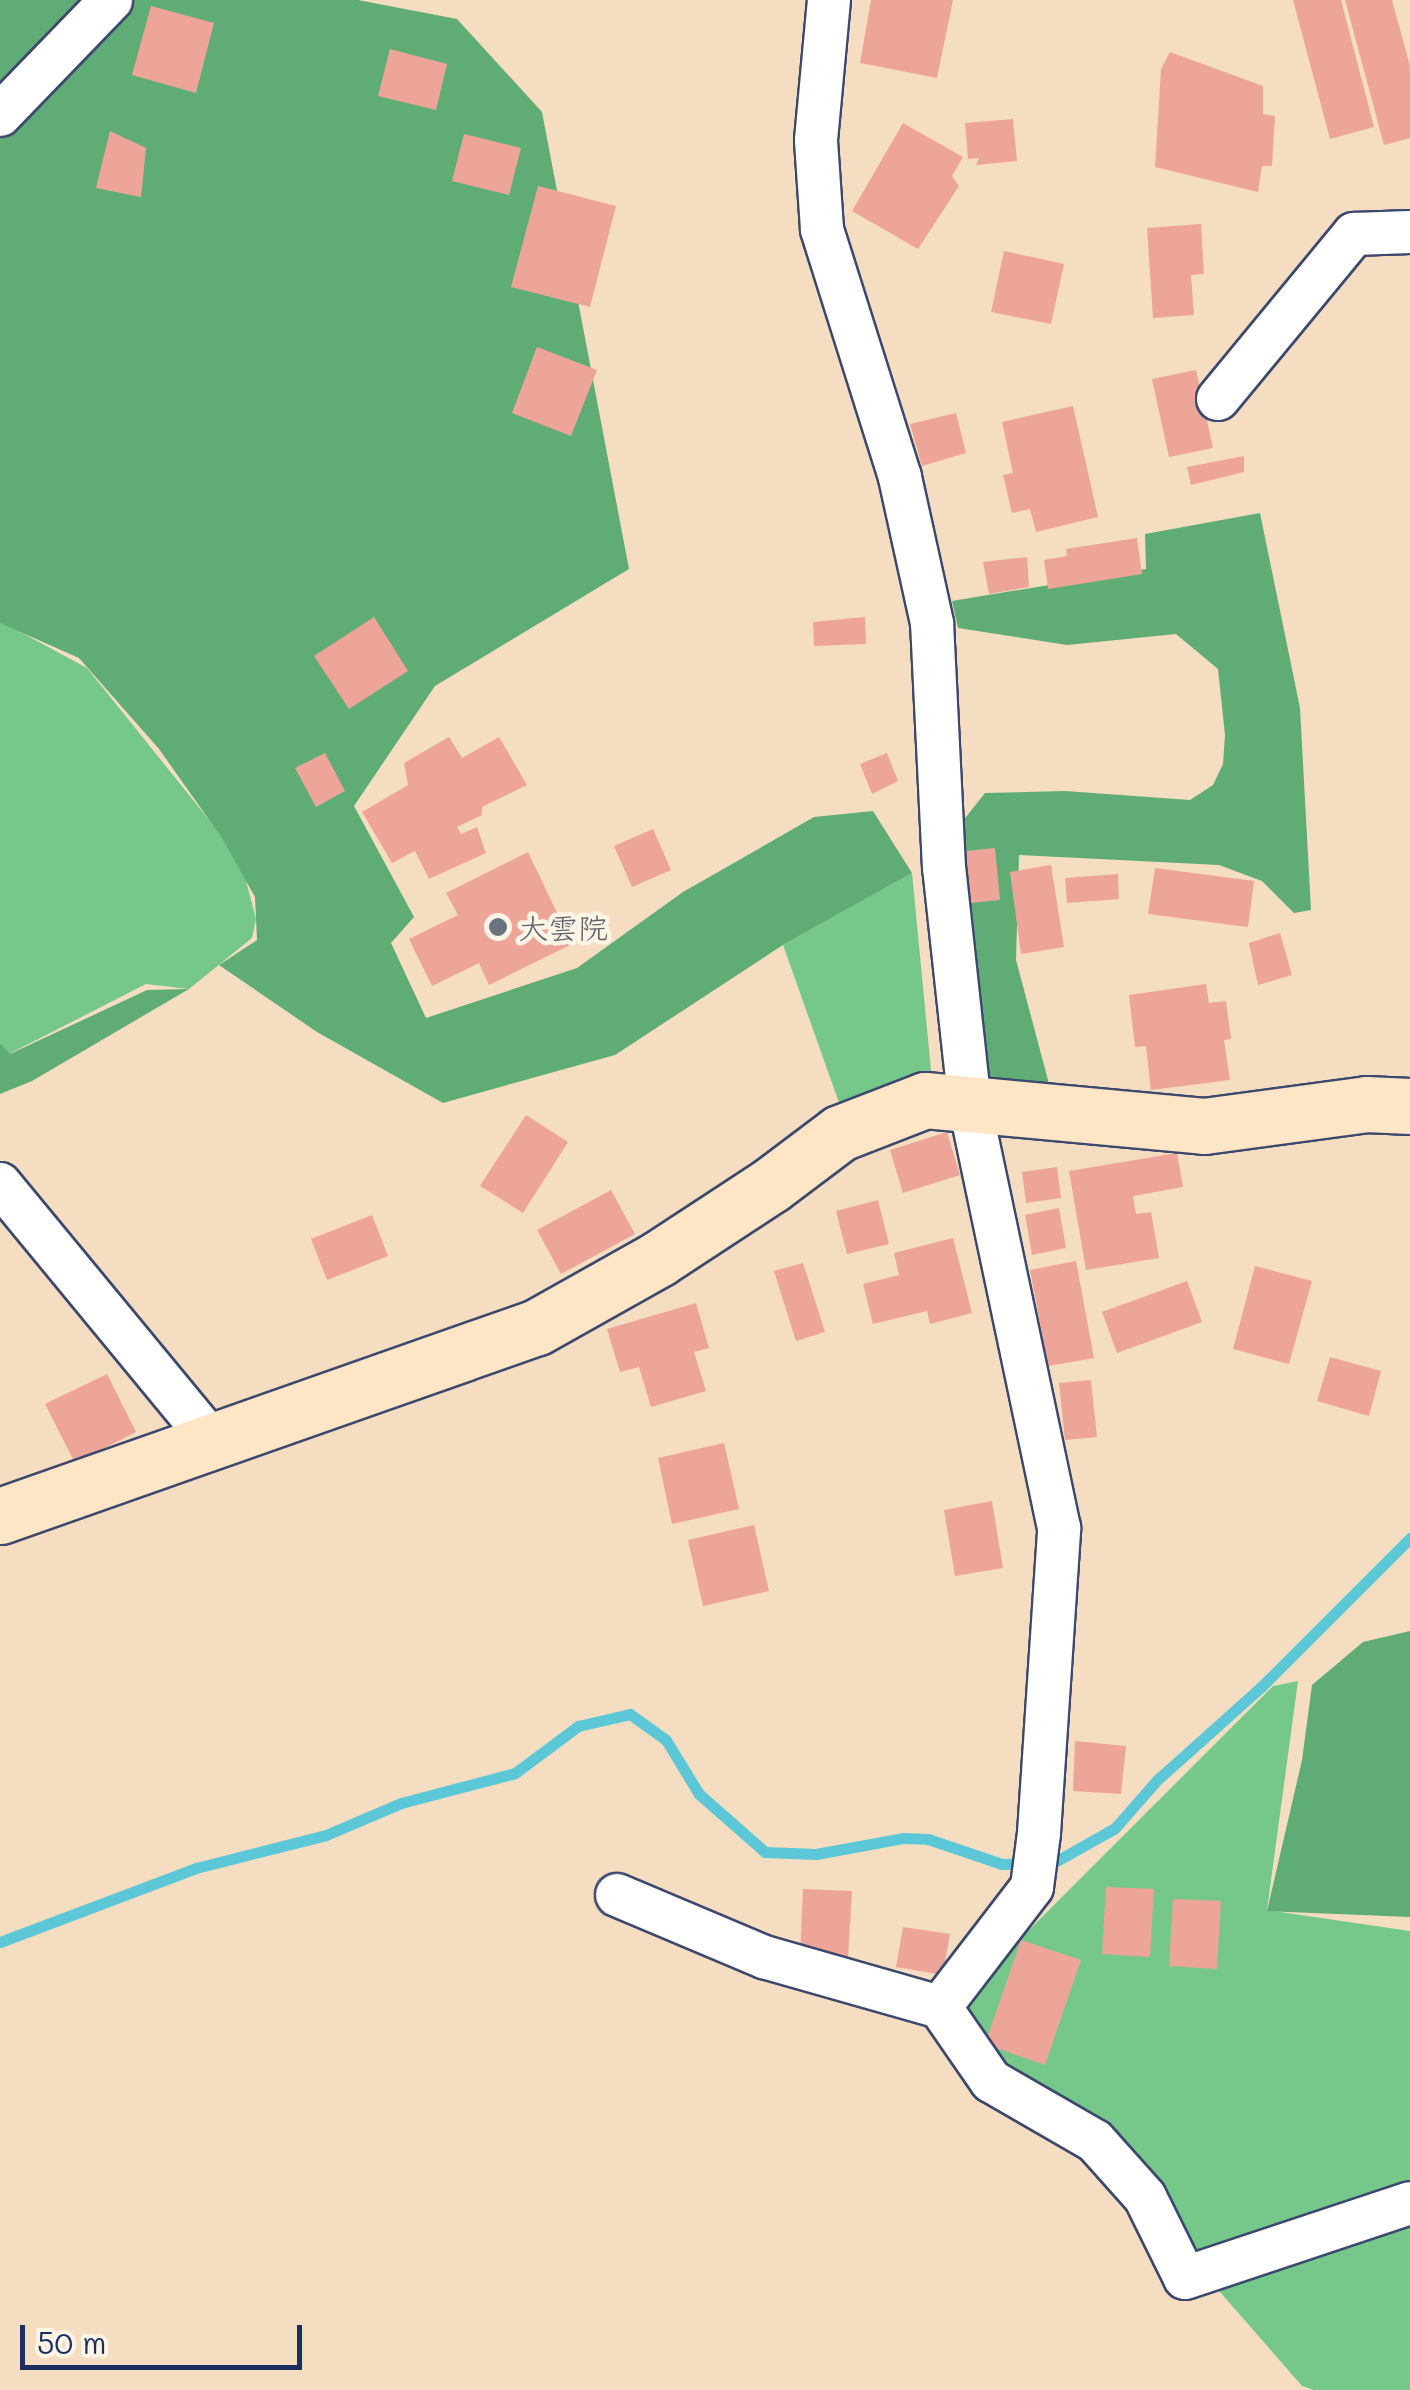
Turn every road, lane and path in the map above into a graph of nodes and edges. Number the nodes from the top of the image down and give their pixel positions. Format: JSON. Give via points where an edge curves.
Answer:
{"nodes":[{"id":1,"x":111,"y":0,"type":"edge"},
{"id":2,"x":829,"y":0,"type":"edge"},
{"id":3,"x":0,"y":116,"type":"edge"},
{"id":4,"x":1410,"y":232,"type":"edge"},
{"id":5,"x":1218,"y":399,"type":"dead end"},
{"id":6,"x":970,"y":1106,"type":"junction"},
{"id":7,"x":1410,"y":1106,"type":"edge"},
{"id":8,"x":0,"y":1184,"type":"edge"},
{"id":9,"x":212,"y":1441,"type":"junction"},
{"id":10,"x":0,"y":1516,"type":"edge"},
{"id":11,"x":617,"y":1895,"type":"dead end"},
{"id":12,"x":940,"y":2008,"type":"junction"},
{"id":13,"x":1410,"y":2203,"type":"edge"}],
"edges":[{"from":1,"to":3,"type":"street"},
{"from":2,"to":6,"type":"street","via":[[816,140],[822,229],[900,477],[932,623],[944,868]]},
{"from":4,"to":5,"type":"street","via":[[1354,234]]},
{"from":6,"to":7,"type":"street","via":[[1204,1126],[1366,1104]]},
{"from":6,"to":9,"type":"street","via":[[925,1100],[840,1132],[658,1259],[537,1327]]},
{"from":6,"to":12,"type":"street","via":[[1059,1528],[1032,1887]]},
{"from":8,"to":9,"type":"street"},
{"from":9,"to":10,"type":"street"},
{"from":11,"to":12,"type":"street","via":[[764,1957]]},
{"from":12,"to":13,"type":"street","via":[[992,2081],[1094,2141],[1145,2197],[1186,2278]]}]}
